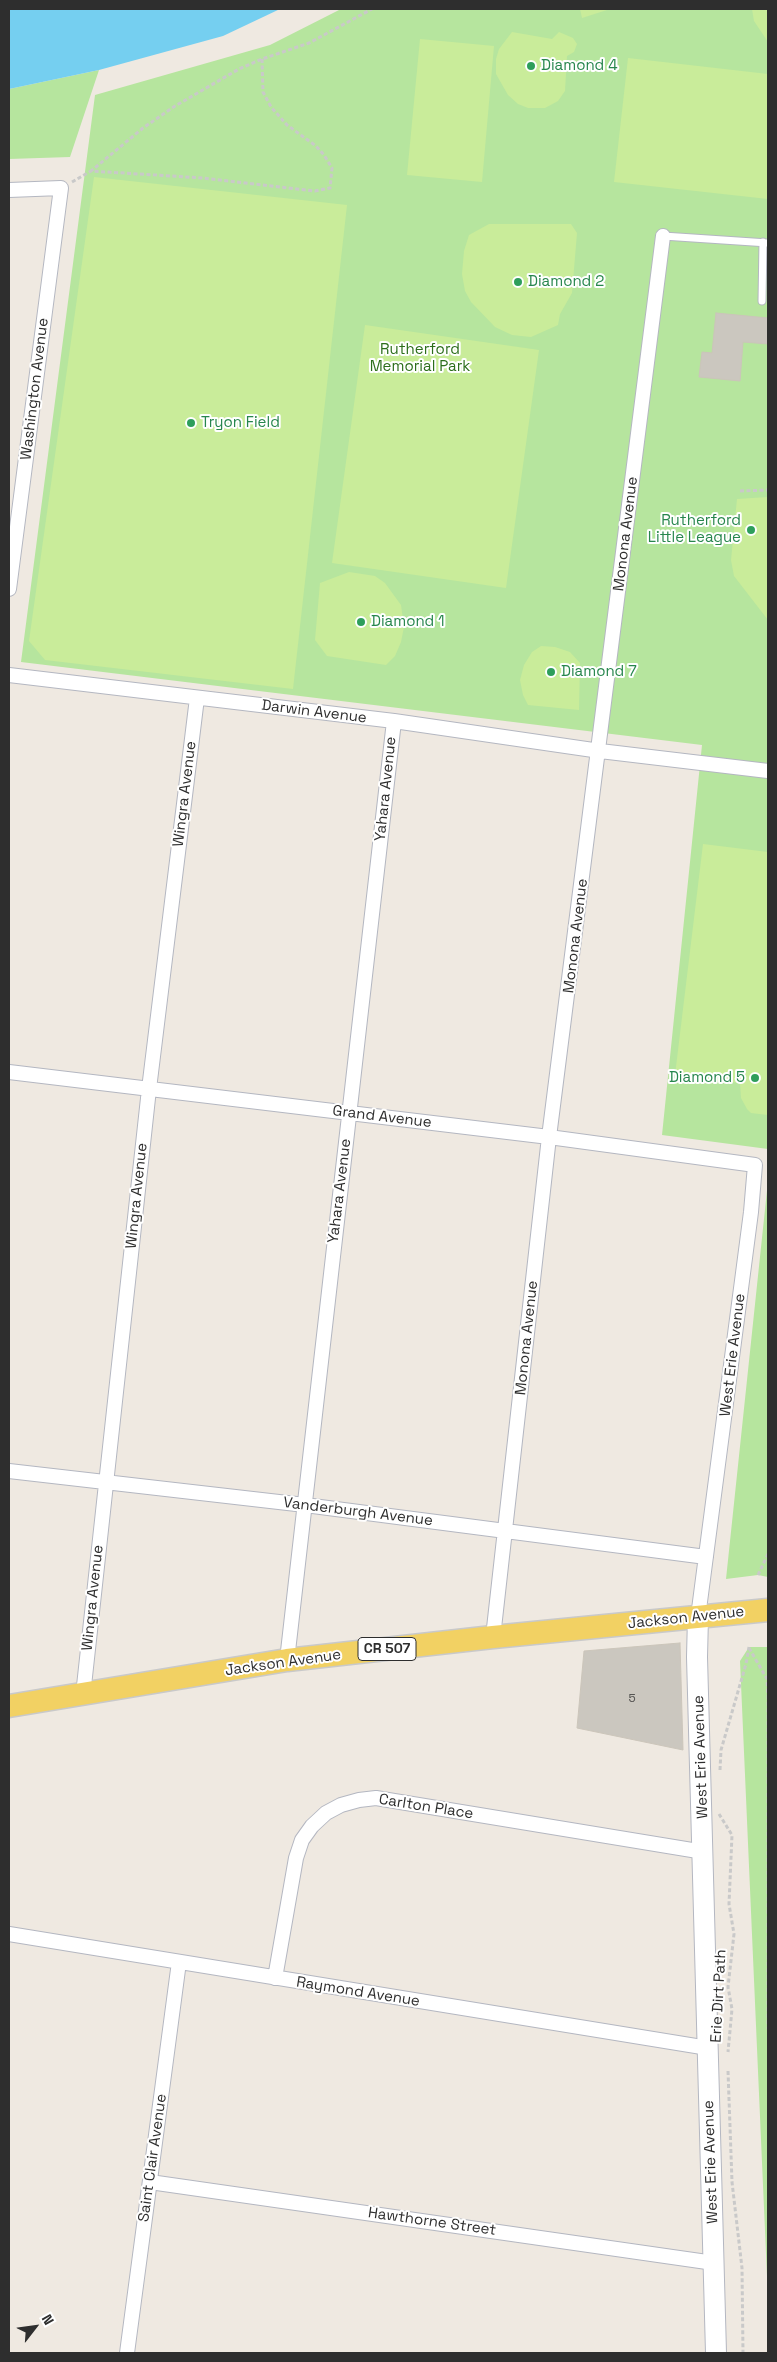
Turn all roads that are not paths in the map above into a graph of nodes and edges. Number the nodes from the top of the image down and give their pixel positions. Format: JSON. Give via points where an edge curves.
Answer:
{"nodes":[{"id":1,"x":9,"y":190,"type":"edge"},
{"id":2,"x":663,"y":236,"type":"joint"},
{"id":3,"x":766,"y":242,"type":"edge"},
{"id":4,"x":762,"y":301,"type":"dead end"},
{"id":5,"x":9,"y":589,"type":"edge"},
{"id":6,"x":9,"y":675,"type":"edge"},
{"id":7,"x":197,"y":698,"type":"junction"},
{"id":8,"x":394,"y":721,"type":"junction"},
{"id":9,"x":600,"y":751,"type":"junction"},
{"id":10,"x":768,"y":771,"type":"edge"},
{"id":11,"x":9,"y":1072,"type":"edge"},
{"id":12,"x":149,"y":1089,"type":"junction"},
{"id":13,"x":349,"y":1113,"type":"junction"},
{"id":14,"x":550,"y":1137,"type":"junction"},
{"id":15,"x":755,"y":1165,"type":"joint"},
{"id":16,"x":9,"y":1471,"type":"edge"},
{"id":17,"x":105,"y":1483,"type":"junction"},
{"id":18,"x":305,"y":1505,"type":"junction"},
{"id":19,"x":505,"y":1531,"type":"junction"},
{"id":20,"x":706,"y":1557,"type":"junction"},
{"id":21,"x":768,"y":1610,"type":"edge"},
{"id":22,"x":698,"y":1617,"type":"junction"},
{"id":23,"x":492,"y":1637,"type":"junction"},
{"id":24,"x":287,"y":1660,"type":"junction"},
{"id":25,"x":83,"y":1695,"type":"junction"},
{"id":26,"x":9,"y":1706,"type":"edge"},
{"id":27,"x":704,"y":1852,"type":"junction"},
{"id":28,"x":9,"y":1934,"type":"edge"},
{"id":29,"x":179,"y":1962,"type":"junction"},
{"id":30,"x":275,"y":1978,"type":"junction"},
{"id":31,"x":708,"y":2048,"type":"junction"},
{"id":32,"x":150,"y":2182,"type":"junction"},
{"id":33,"x":714,"y":2263,"type":"junction"},
{"id":34,"x":127,"y":2353,"type":"edge"},
{"id":35,"x":716,"y":2353,"type":"edge"}],
"edges":[{"from":1,"to":5,"type":"street","name":"Washington Avenue","via":[[61,188]]},
{"from":2,"to":3,"type":"lane"},
{"from":2,"to":9,"type":"street","name":"Monona Avenue"},
{"from":3,"to":4,"type":"lane"},
{"from":6,"to":7,"type":"street","name":"Darwin Avenue"},
{"from":7,"to":8,"type":"street","name":"Darwin Avenue"},
{"from":7,"to":12,"type":"street","name":"Wingra Avenue"},
{"from":8,"to":9,"type":"street","name":"Darwin Avenue"},
{"from":8,"to":13,"type":"street","name":"Yahara Avenue"},
{"from":9,"to":10,"type":"street","name":"Darwin Avenue"},
{"from":9,"to":14,"type":"street","name":"Monona Avenue"},
{"from":11,"to":12,"type":"street","name":"Grand Avenue"},
{"from":12,"to":13,"type":"street","name":"Grand Avenue"},
{"from":12,"to":17,"type":"street","name":"Wingra Avenue"},
{"from":13,"to":14,"type":"street","name":"Grand Avenue"},
{"from":13,"to":18,"type":"street","name":"Yahara Avenue"},
{"from":14,"to":15,"type":"street","name":"Grand Avenue"},
{"from":14,"to":19,"type":"street","name":"Monona Avenue"},
{"from":15,"to":20,"type":"street","name":"West Erie Avenue"},
{"from":16,"to":17,"type":"street","name":"Vanderburgh Avenue"},
{"from":17,"to":18,"type":"street","name":"Vanderburgh Avenue"},
{"from":17,"to":25,"type":"street","name":"Wingra Avenue"},
{"from":18,"to":19,"type":"street","name":"Vanderburgh Avenue"},
{"from":18,"to":24,"type":"street","name":"Yahara Avenue"},
{"from":19,"to":20,"type":"street","name":"Vanderburgh Avenue"},
{"from":19,"to":23,"type":"street","name":"Monona Avenue"},
{"from":20,"to":22,"type":"street","name":"West Erie Avenue"},
{"from":21,"to":22,"type":"main road","name":"Jackson Avenue","number":"CR 507"},
{"from":22,"to":23,"type":"main road","name":"Jackson Avenue","number":"CR 507"},
{"from":22,"to":27,"type":"street","name":"West Erie Avenue"},
{"from":23,"to":24,"type":"main road","name":"Jackson Avenue","number":"CR 507"},
{"from":24,"to":25,"type":"main road","name":"Jackson Avenue","number":"CR 507"},
{"from":25,"to":26,"type":"main road","name":"Jackson Avenue","number":"CR 507"},
{"from":27,"to":30,"type":"street","name":"Carlton Place","via":[[376,1798],[341,1805],[312,1826],[302,1840]]},
{"from":27,"to":31,"type":"street","name":"West Erie Avenue"},
{"from":28,"to":29,"type":"street","name":"Raymond Avenue"},
{"from":29,"to":30,"type":"street","name":"Raymond Avenue"},
{"from":29,"to":32,"type":"street","name":"Saint Clair Avenue"},
{"from":30,"to":31,"type":"street","name":"Raymond Avenue"},
{"from":31,"to":33,"type":"street","name":"West Erie Avenue"},
{"from":32,"to":33,"type":"street","name":"Hawthorne Street"},
{"from":32,"to":34,"type":"street","name":"Saint Clair Avenue"},
{"from":33,"to":35,"type":"street","name":"West Erie Avenue"}]}
